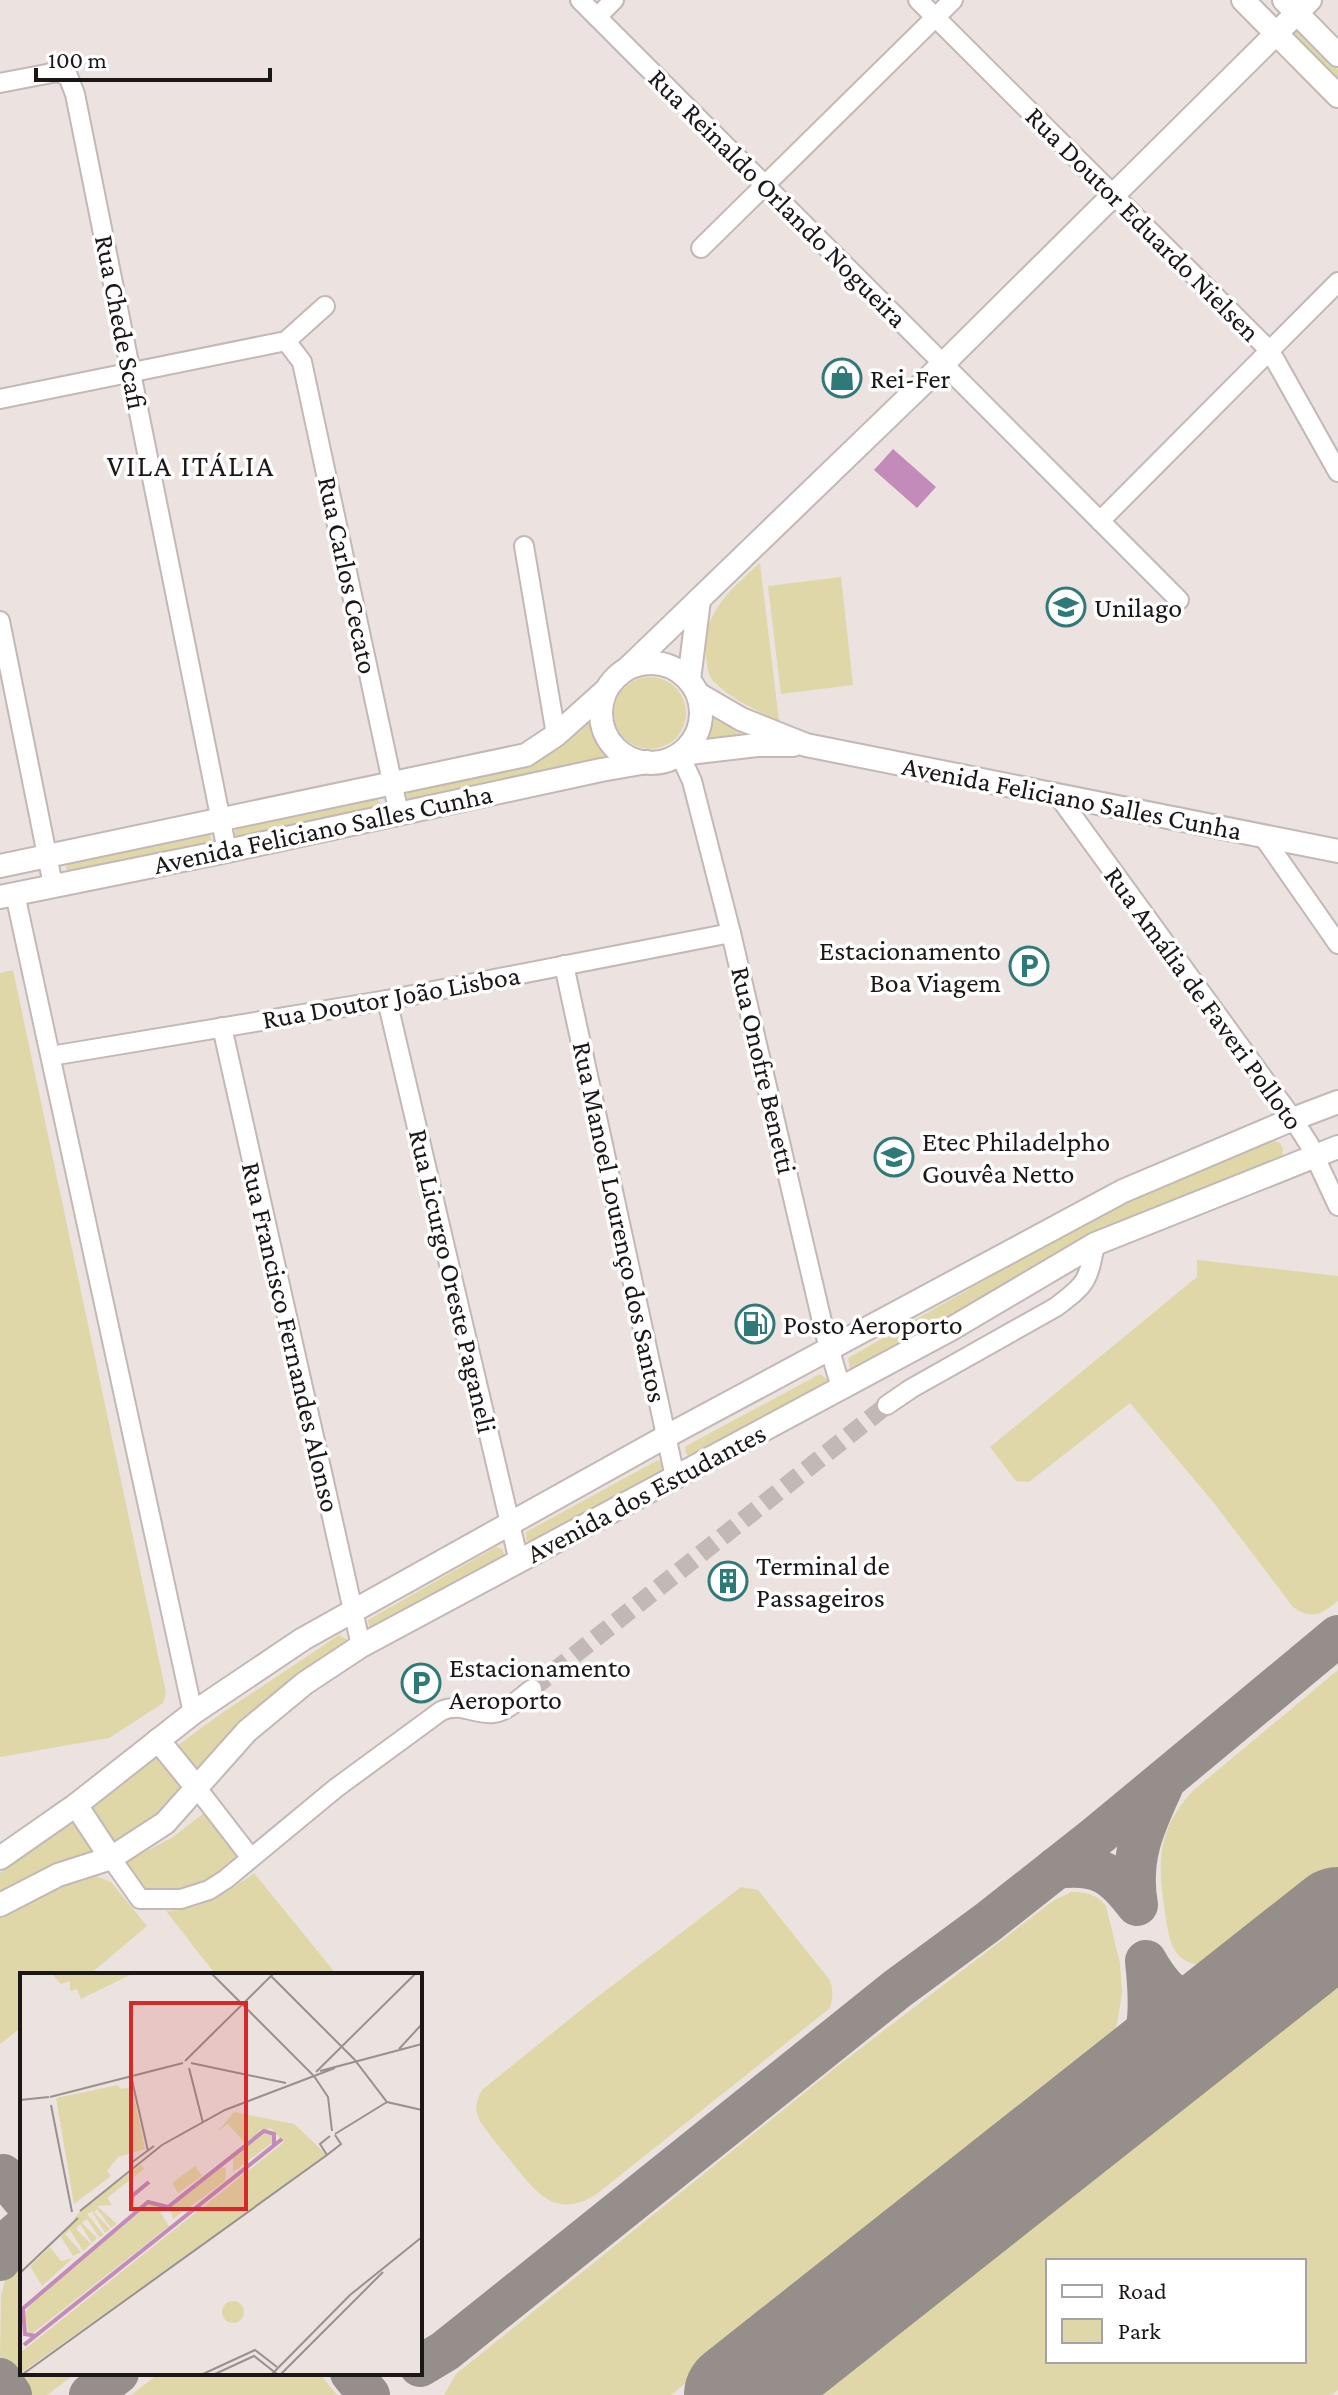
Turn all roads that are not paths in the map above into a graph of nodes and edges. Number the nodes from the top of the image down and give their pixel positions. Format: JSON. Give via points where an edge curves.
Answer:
{"nodes":[{"id":1,"x":580,"y":0,"type":"edge"},
{"id":2,"x":614,"y":0,"type":"edge"},
{"id":3,"x":918,"y":0,"type":"edge"},
{"id":4,"x":953,"y":0,"type":"edge"},
{"id":5,"x":1243,"y":0,"type":"edge"},
{"id":6,"x":1297,"y":4,"type":"edge"},
{"id":7,"x":597,"y":17,"type":"junction"},
{"id":8,"x":936,"y":18,"type":"junction"},
{"id":9,"x":1276,"y":34,"type":"junction"},
{"id":10,"x":1338,"y":55,"type":"edge"},
{"id":11,"x":0,"y":83,"type":"edge"},
{"id":12,"x":1338,"y":96,"type":"edge"},
{"id":13,"x":766,"y":185,"type":"junction"},
{"id":14,"x":1113,"y":195,"type":"junction"},
{"id":15,"x":701,"y":248,"type":"dead end"},
{"id":16,"x":1338,"y":282,"type":"edge"},
{"id":17,"x":325,"y":306,"type":"dead end"},
{"id":18,"x":286,"y":341,"type":"junction"},
{"id":19,"x":1270,"y":351,"type":"junction"},
{"id":20,"x":943,"y":364,"type":"junction"},
{"id":21,"x":131,"y":371,"type":"junction"},
{"id":22,"x":0,"y":399,"type":"edge"},
{"id":23,"x":1338,"y":472,"type":"edge"},
{"id":24,"x":1100,"y":521,"type":"junction"},
{"id":25,"x":524,"y":546,"type":"dead end"},
{"id":26,"x":699,"y":600,"type":"junction"},
{"id":27,"x":1179,"y":600,"type":"dead end"},
{"id":28,"x":1,"y":628,"type":"edge"},
{"id":29,"x":628,"y":668,"type":"junction"},
{"id":30,"x":693,"y":687,"type":"junction"},
{"id":31,"x":605,"y":691,"type":"junction"},
{"id":32,"x":556,"y":735,"type":"junction"},
{"id":33,"x":806,"y":745,"type":"junction"},
{"id":34,"x":680,"y":754,"type":"junction"},
{"id":35,"x":647,"y":762,"type":"junction"},
{"id":36,"x":392,"y":782,"type":"junction"},
{"id":37,"x":1059,"y":797,"type":"junction"},
{"id":38,"x":399,"y":814,"type":"junction"},
{"id":39,"x":221,"y":818,"type":"junction"},
{"id":40,"x":1262,"y":835,"type":"junction"},
{"id":41,"x":227,"y":851,"type":"junction"},
{"id":42,"x":1338,"y":851,"type":"edge"},
{"id":43,"x":47,"y":856,"type":"junction"},
{"id":44,"x":0,"y":866,"type":"edge"},
{"id":45,"x":53,"y":885,"type":"junction"},
{"id":46,"x":8,"y":895,"type":"edge"},
{"id":47,"x":731,"y":933,"type":"junction"},
{"id":48,"x":1338,"y":944,"type":"edge"},
{"id":49,"x":564,"y":965,"type":"junction"},
{"id":50,"x":387,"y":1000,"type":"junction"},
{"id":51,"x":222,"y":1027,"type":"junction"},
{"id":52,"x":51,"y":1056,"type":"junction"},
{"id":53,"x":1338,"y":1102,"type":"edge"},
{"id":54,"x":1293,"y":1119,"type":"junction"},
{"id":55,"x":1338,"y":1147,"type":"edge"},
{"id":56,"x":1314,"y":1156,"type":"junction"},
{"id":57,"x":1338,"y":1206,"type":"edge"},
{"id":58,"x":1095,"y":1244,"type":"junction"},
{"id":59,"x":829,"y":1349,"type":"junction"},
{"id":60,"x":841,"y":1388,"type":"junction"},
{"id":61,"x":887,"y":1405,"type":"tunnel mouth"},
{"id":62,"x":667,"y":1436,"type":"junction"},
{"id":63,"x":675,"y":1477,"type":"junction"},
{"id":64,"x":511,"y":1525,"type":"junction"},
{"id":65,"x":519,"y":1562,"type":"junction"},
{"id":66,"x":353,"y":1612,"type":"junction"},
{"id":67,"x":361,"y":1646,"type":"junction"},
{"id":68,"x":532,"y":1689,"type":"tunnel mouth"},
{"id":69,"x":193,"y":1713,"type":"junction"},
{"id":70,"x":158,"y":1740,"type":"junction"},
{"id":71,"x":197,"y":1788,"type":"junction"},
{"id":72,"x":76,"y":1805,"type":"junction"},
{"id":73,"x":0,"y":1858,"type":"edge"},
{"id":74,"x":111,"y":1858,"type":"junction"},
{"id":75,"x":251,"y":1858,"type":"junction"},
{"id":76,"x":0,"y":1905,"type":"edge"}],
"edges":[{"from":1,"to":7,"type":"street","name":"Rua Reinaldo Orlando Nogueira"},
{"from":2,"to":7,"type":"street"},
{"from":3,"to":8,"type":"street","name":"Rua Doutor Eduardo Nielsen"},
{"from":4,"to":8,"type":"street"},
{"from":5,"to":9,"type":"main road"},
{"from":6,"to":9,"type":"main road"},
{"from":6,"to":10,"type":"main road"},
{"from":7,"to":13,"type":"street","name":"Rua Reinaldo Orlando Nogueira"},
{"from":8,"to":13,"type":"street"},
{"from":8,"to":14,"type":"street","name":"Rua Doutor Eduardo Nielsen"},
{"from":9,"to":12,"type":"main road"},
{"from":9,"to":14,"type":"main road"},
{"from":11,"to":21,"type":"street","name":"Rua Chede Scafi","via":[[57,72],[68,76]]},
{"from":13,"to":15,"type":"street"},
{"from":13,"to":20,"type":"street","name":"Rua Reinaldo Orlando Nogueira"},
{"from":14,"to":19,"type":"street","name":"Rua Doutor Eduardo Nielsen"},
{"from":14,"to":20,"type":"main road"},
{"from":16,"to":19,"type":"street"},
{"from":17,"to":18,"type":"street"},
{"from":18,"to":21,"type":"street"},
{"from":18,"to":36,"type":"street","name":"Rua Carlos Cecato","via":[[302,362]]},
{"from":19,"to":23,"type":"street","name":"Rua Doutor Eduardo Nielsen"},
{"from":19,"to":24,"type":"street"},
{"from":20,"to":24,"type":"street","name":"Rua Reinaldo Orlando Nogueira"},
{"from":20,"to":26,"type":"main road"},
{"from":21,"to":22,"type":"street"},
{"from":21,"to":39,"type":"street","name":"Rua Chede Scafi"},
{"from":24,"to":27,"type":"street","name":"Rua Reinaldo Orlando Nogueira"},
{"from":25,"to":32,"type":"street"},
{"from":26,"to":29,"type":"main road"},
{"from":26,"to":30,"type":"main road"},
{"from":28,"to":43,"type":"street"},
{"from":29,"to":30,"type":"main road","via":[[660,663],[676,669]]},
{"from":29,"to":31,"type":"main road"},
{"from":30,"to":33,"type":"main road","name":"Avenida Feliciano Salles Cunha","via":[[741,719]]},
{"from":30,"to":34,"type":"main road","via":[[701,710],[699,727]]},
{"from":31,"to":32,"type":"main road","name":"Avenida Feliciano Salles Cunha"},
{"from":31,"to":35,"type":"main road","via":[[600,715],[607,739],[618,752]]},
{"from":32,"to":36,"type":"main road","name":"Avenida Feliciano Salles Cunha","via":[[526,755]]},
{"from":33,"to":34,"type":"main road","name":"Avenida Feliciano Salles Cunha"},
{"from":33,"to":37,"type":"main road","name":"Avenida Feliciano Salles Cunha"},
{"from":34,"to":35,"type":"main road"},
{"from":34,"to":47,"type":"street","name":"Rua Onofre Benetti","via":[[692,781]]},
{"from":35,"to":38,"type":"main road","name":"Avenida Feliciano Salles Cunha"},
{"from":36,"to":38,"type":"street","name":"Rua Carlos Cecato"},
{"from":36,"to":39,"type":"main road","name":"Avenida Feliciano Salles Cunha"},
{"from":37,"to":40,"type":"main road","name":"Avenida Feliciano Salles Cunha"},
{"from":37,"to":54,"type":"street","name":"Rua Amália de Faveri Polloto"},
{"from":38,"to":41,"type":"main road","name":"Avenida Feliciano Salles Cunha"},
{"from":39,"to":41,"type":"street","name":"Rua Chede Scafi"},
{"from":39,"to":43,"type":"main road","name":"Avenida Feliciano Salles Cunha"},
{"from":40,"to":42,"type":"main road","name":"Avenida Feliciano Salles Cunha"},
{"from":40,"to":48,"type":"street"},
{"from":41,"to":45,"type":"main road","name":"Avenida Feliciano Salles Cunha"},
{"from":43,"to":44,"type":"main road","name":"Avenida Feliciano Salles Cunha"},
{"from":43,"to":45,"type":"street"},
{"from":45,"to":46,"type":"main road","name":"Avenida Feliciano Salles Cunha"},
{"from":46,"to":52,"type":"street"},
{"from":47,"to":49,"type":"street","name":"Rua Doutor João Lisboa"},
{"from":47,"to":59,"type":"street","name":"Rua Onofre Benetti"},
{"from":49,"to":50,"type":"street","name":"Rua Doutor João Lisboa"},
{"from":49,"to":62,"type":"street","name":"Rua Manoel Lourenço dos Santos"},
{"from":50,"to":51,"type":"street","name":"Rua Doutor João Lisboa"},
{"from":50,"to":64,"type":"street","name":"Rua Licurgo Oreste Paganeli"},
{"from":51,"to":52,"type":"street","name":"Rua Doutor João Lisboa"},
{"from":51,"to":66,"type":"street","name":"Rua Francisco Fernandes Alonso"},
{"from":52,"to":69,"type":"street"},
{"from":53,"to":54,"type":"main road","name":"Avenida dos Estudantes"},
{"from":54,"to":56,"type":"street","name":"Rua Amália de Faveri Polloto"},
{"from":54,"to":59,"type":"main road","name":"Avenida dos Estudantes","via":[[1123,1191]]},
{"from":55,"to":56,"type":"main road","name":"Avenida dos Estudantes"},
{"from":56,"to":57,"type":"street","name":"Rua Amália de Faveri Polloto"},
{"from":56,"to":58,"type":"main road","name":"Avenida dos Estudantes"},
{"from":58,"to":60,"type":"main road","name":"Avenida dos Estudantes"},
{"from":58,"to":61,"type":"street","via":[[1086,1281],[1073,1294]]},
{"from":59,"to":60,"type":"street","name":"Rua Onofre Benetti"},
{"from":59,"to":62,"type":"main road","name":"Avenida dos Estudantes"},
{"from":60,"to":63,"type":"main road","name":"Avenida dos Estudantes"},
{"from":62,"to":63,"type":"street","name":"Rua Manoel Lourenço dos Santos"},
{"from":62,"to":64,"type":"main road","name":"Avenida dos Estudantes"},
{"from":63,"to":65,"type":"main road","name":"Avenida dos Estudantes"},
{"from":64,"to":65,"type":"street","name":"Rua Licurgo Oreste Paganeli"},
{"from":64,"to":66,"type":"main road","name":"Avenida dos Estudantes"},
{"from":65,"to":67,"type":"main road","name":"Avenida dos Estudantes"},
{"from":66,"to":67,"type":"street","name":"Rua Francisco Fernandes Alonso"},
{"from":66,"to":69,"type":"main road","name":"Avenida dos Estudantes"},
{"from":67,"to":71,"type":"main road","name":"Avenida dos Estudantes","via":[[247,1731]]},
{"from":68,"to":75,"type":"street","via":[[492,1714],[452,1707],[441,1711]]},
{"from":69,"to":70,"type":"main road","name":"Avenida dos Estudantes"},
{"from":70,"to":71,"type":"main road"},
{"from":70,"to":72,"type":"main road","name":"Avenida dos Estudantes"},
{"from":71,"to":74,"type":"main road","name":"Avenida dos Estudantes","via":[[165,1823]]},
{"from":71,"to":75,"type":"street"},
{"from":72,"to":73,"type":"main road","name":"Avenida dos Estudantes"},
{"from":72,"to":74,"type":"main road"},
{"from":74,"to":75,"type":"street","via":[[140,1899],[165,1900],[209,1890]]},
{"from":74,"to":76,"type":"main road","name":"Avenida dos Estudantes","via":[[58,1875]]}]}
